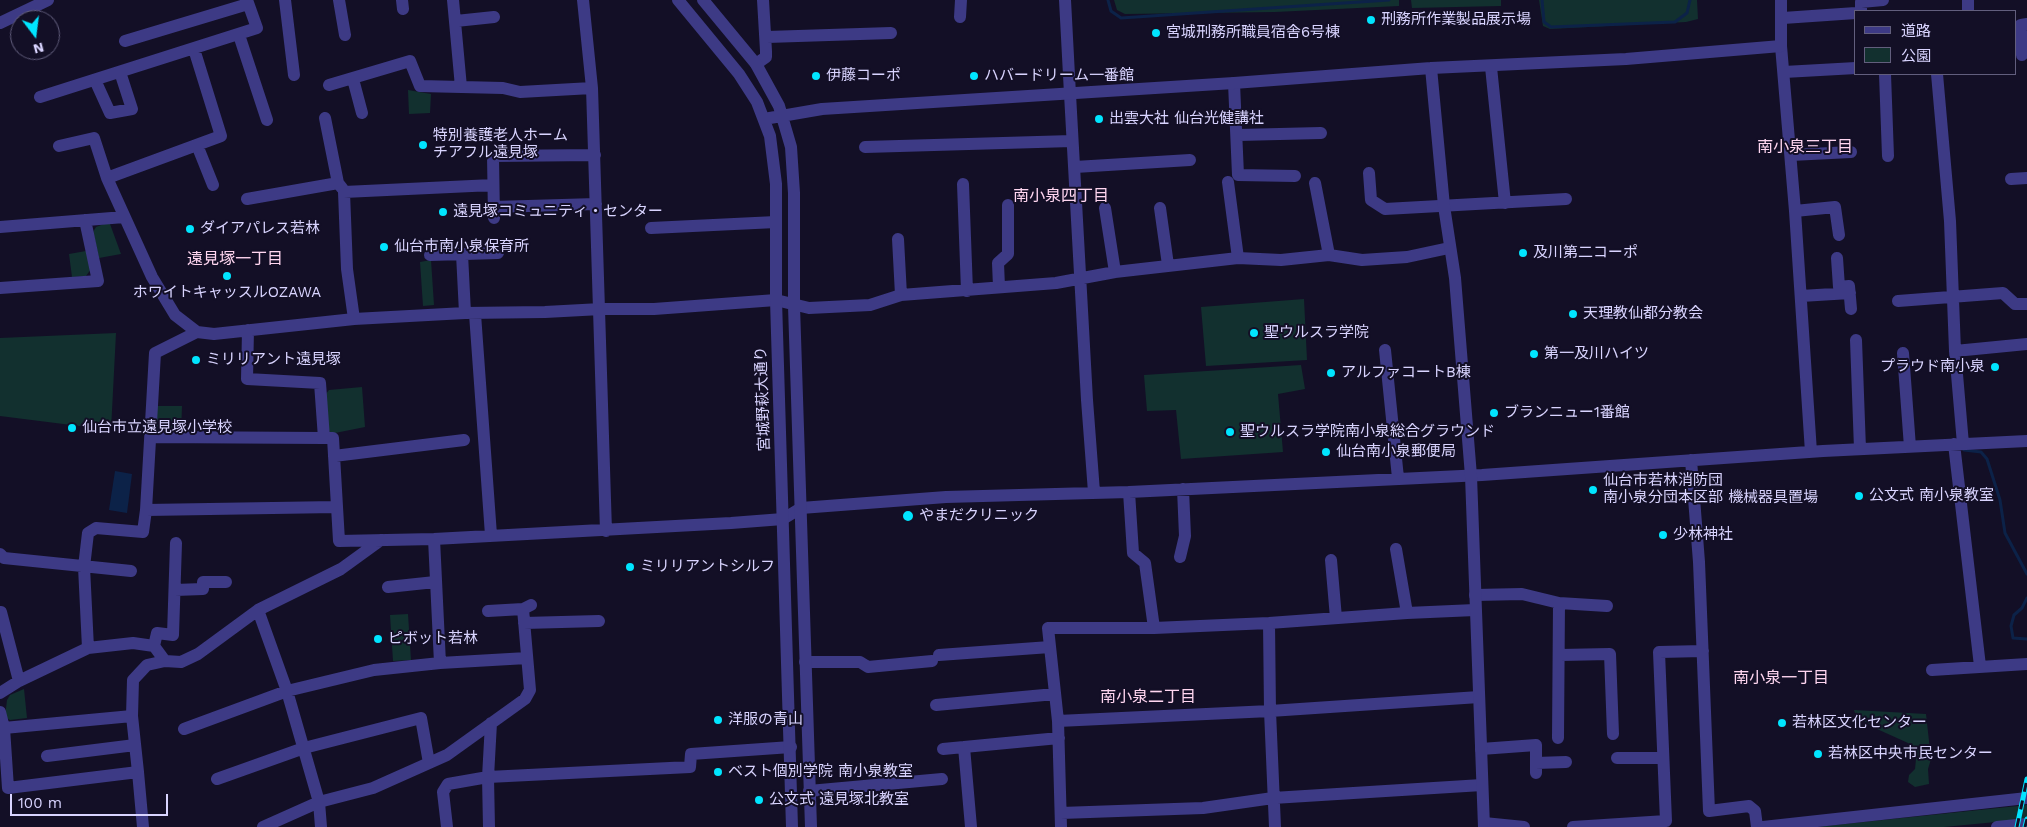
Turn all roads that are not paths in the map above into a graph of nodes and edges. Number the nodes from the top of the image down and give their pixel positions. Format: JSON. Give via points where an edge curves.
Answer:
{"nodes":[{"id":1,"x":48,"y":0,"type":"edge"},
{"id":2,"x":285,"y":0,"type":"edge"},
{"id":3,"x":339,"y":0,"type":"edge"},
{"id":4,"x":453,"y":0,"type":"edge"},
{"id":5,"x":583,"y":0,"type":"edge"},
{"id":6,"x":678,"y":0,"type":"edge"},
{"id":7,"x":703,"y":0,"type":"edge"},
{"id":8,"x":763,"y":0,"type":"edge"},
{"id":9,"x":961,"y":0,"type":"edge"},
{"id":10,"x":1065,"y":0,"type":"edge"},
{"id":11,"x":1781,"y":0,"type":"edge"},
{"id":12,"x":1883,"y":0,"type":"edge"},
{"id":13,"x":247,"y":2,"type":"edge"},
{"id":14,"x":1861,"y":10,"type":"edge"},
{"id":15,"x":1854,"y":13,"type":"edge"},
{"id":16,"x":960,"y":17,"type":"dead end"},
{"id":17,"x":494,"y":18,"type":"dead end"},
{"id":18,"x":1782,"y":18,"type":"junction"},
{"id":19,"x":456,"y":21,"type":"junction"},
{"id":20,"x":0,"y":23,"type":"edge"},
{"id":21,"x":2027,"y":24,"type":"edge"},
{"id":22,"x":891,"y":33,"type":"dead end"},
{"id":23,"x":239,"y":35,"type":"junction"},
{"id":24,"x":344,"y":35,"type":"dead end"},
{"id":25,"x":767,"y":37,"type":"junction"},
{"id":26,"x":125,"y":41,"type":"dead end"},
{"id":27,"x":1781,"y":46,"type":"junction"},
{"id":28,"x":194,"y":49,"type":"junction"},
{"id":29,"x":2022,"y":55,"type":"edge"},
{"id":30,"x":756,"y":64,"type":"junction"},
{"id":31,"x":1491,"y":67,"type":"junction"},
{"id":32,"x":1431,"y":68,"type":"junction"},
{"id":33,"x":1854,"y":68,"type":"edge"},
{"id":34,"x":120,"y":72,"type":"junction"},
{"id":35,"x":1784,"y":72,"type":"junction"},
{"id":36,"x":294,"y":75,"type":"dead end"},
{"id":37,"x":1885,"y":75,"type":"edge"},
{"id":38,"x":1937,"y":75,"type":"edge"},
{"id":39,"x":353,"y":79,"type":"junction"},
{"id":40,"x":95,"y":80,"type":"junction"},
{"id":41,"x":1234,"y":83,"type":"junction"},
{"id":42,"x":329,"y":85,"type":"dead end"},
{"id":43,"x":461,"y":86,"type":"junction"},
{"id":44,"x":592,"y":88,"type":"junction"},
{"id":45,"x":1070,"y":94,"type":"junction"},
{"id":46,"x":40,"y":97,"type":"dead end"},
{"id":47,"x":362,"y":113,"type":"dead end"},
{"id":48,"x":783,"y":116,"type":"junction"},
{"id":49,"x":325,"y":118,"type":"dead end"},
{"id":50,"x":764,"y":119,"type":"junction"},
{"id":51,"x":267,"y":120,"type":"dead end"},
{"id":52,"x":1322,"y":133,"type":"dead end"},
{"id":53,"x":1238,"y":134,"type":"junction"},
{"id":54,"x":1072,"y":141,"type":"junction"},
{"id":55,"x":197,"y":145,"type":"junction"},
{"id":56,"x":59,"y":146,"type":"dead end"},
{"id":57,"x":865,"y":147,"type":"dead end"},
{"id":58,"x":1851,"y":152,"type":"dead end"},
{"id":59,"x":595,"y":155,"type":"junction"},
{"id":60,"x":1791,"y":155,"type":"junction"},
{"id":61,"x":1888,"y":156,"type":"dead end"},
{"id":62,"x":1190,"y":160,"type":"dead end"},
{"id":63,"x":1075,"y":167,"type":"junction"},
{"id":64,"x":1368,"y":173,"type":"dead end"},
{"id":65,"x":1295,"y":176,"type":"dead end"},
{"id":66,"x":106,"y":178,"type":"junction"},
{"id":67,"x":2027,"y":178,"type":"edge"},
{"id":68,"x":2011,"y":179,"type":"dead end"},
{"id":69,"x":1228,"y":182,"type":"dead end"},
{"id":70,"x":1315,"y":183,"type":"dead end"},
{"id":71,"x":963,"y":184,"type":"dead end"},
{"id":72,"x":213,"y":185,"type":"dead end"},
{"id":73,"x":493,"y":185,"type":"junction"},
{"id":74,"x":341,"y":187,"type":"junction"},
{"id":75,"x":246,"y":199,"type":"dead end"},
{"id":76,"x":1566,"y":199,"type":"dead end"},
{"id":77,"x":1505,"y":202,"type":"junction"},
{"id":78,"x":596,"y":204,"type":"junction"},
{"id":79,"x":1008,"y":205,"type":"dead end"},
{"id":80,"x":1444,"y":206,"type":"junction"},
{"id":81,"x":1105,"y":208,"type":"dead end"},
{"id":82,"x":1160,"y":208,"type":"dead end"},
{"id":83,"x":1795,"y":211,"type":"junction"},
{"id":84,"x":124,"y":217,"type":"junction"},
{"id":85,"x":85,"y":220,"type":"junction"},
{"id":86,"x":776,"y":222,"type":"junction"},
{"id":87,"x":0,"y":227,"type":"edge"},
{"id":88,"x":651,"y":228,"type":"dead end"},
{"id":89,"x":1839,"y":235,"type":"dead end"},
{"id":90,"x":898,"y":239,"type":"dead end"},
{"id":91,"x":1449,"y":248,"type":"junction"},
{"id":92,"x":498,"y":253,"type":"dead end"},
{"id":93,"x":462,"y":254,"type":"junction"},
{"id":94,"x":430,"y":255,"type":"dead end"},
{"id":95,"x":1329,"y":255,"type":"junction"},
{"id":96,"x":1238,"y":258,"type":"junction"},
{"id":97,"x":1837,"y":258,"type":"dead end"},
{"id":98,"x":1168,"y":265,"type":"junction"},
{"id":99,"x":1115,"y":272,"type":"junction"},
{"id":100,"x":1082,"y":279,"type":"junction"},
{"id":101,"x":998,"y":287,"type":"junction"},
{"id":102,"x":0,"y":288,"type":"edge"},
{"id":103,"x":967,"y":291,"type":"junction"},
{"id":104,"x":1850,"y":293,"type":"junction"},
{"id":105,"x":901,"y":295,"type":"junction"},
{"id":106,"x":1801,"y":296,"type":"junction"},
{"id":107,"x":1953,"y":297,"type":"junction"},
{"id":108,"x":776,"y":300,"type":"junction"},
{"id":109,"x":1898,"y":301,"type":"dead end"},
{"id":110,"x":2027,"y":304,"type":"edge"},
{"id":111,"x":794,"y":306,"type":"junction"},
{"id":112,"x":600,"y":308,"type":"junction"},
{"id":113,"x":1851,"y":309,"type":"dead end"},
{"id":114,"x":470,"y":314,"type":"junction"},
{"id":115,"x":354,"y":319,"type":"junction"},
{"id":116,"x":248,"y":330,"type":"junction"},
{"id":117,"x":197,"y":332,"type":"junction"},
{"id":118,"x":1856,"y":340,"type":"dead end"},
{"id":119,"x":2027,"y":344,"type":"edge"},
{"id":120,"x":1386,"y":350,"type":"dead end"},
{"id":121,"x":1955,"y":351,"type":"junction"},
{"id":122,"x":1903,"y":353,"type":"dead end"},
{"id":123,"x":151,"y":437,"type":"junction"},
{"id":124,"x":324,"y":438,"type":"junction"},
{"id":125,"x":464,"y":440,"type":"dead end"},
{"id":126,"x":2027,"y":441,"type":"edge"},
{"id":127,"x":1959,"y":444,"type":"junction"},
{"id":128,"x":1910,"y":447,"type":"junction"},
{"id":129,"x":1860,"y":449,"type":"junction"},
{"id":130,"x":1811,"y":452,"type":"junction"},
{"id":131,"x":334,"y":456,"type":"junction"},
{"id":132,"x":1691,"y":460,"type":"junction"},
{"id":133,"x":1471,"y":476,"type":"junction"},
{"id":134,"x":1398,"y":478,"type":"junction"},
{"id":135,"x":1183,"y":489,"type":"junction"},
{"id":136,"x":1094,"y":492,"type":"junction"},
{"id":137,"x":1129,"y":492,"type":"junction"},
{"id":138,"x":336,"y":507,"type":"junction"},
{"id":139,"x":801,"y":508,"type":"junction"},
{"id":140,"x":146,"y":510,"type":"junction"},
{"id":141,"x":783,"y":519,"type":"junction"},
{"id":142,"x":606,"y":531,"type":"junction"},
{"id":143,"x":491,"y":535,"type":"junction"},
{"id":144,"x":434,"y":539,"type":"junction"},
{"id":145,"x":381,"y":540,"type":"junction"},
{"id":146,"x":176,"y":543,"type":"dead end"},
{"id":147,"x":1396,"y":549,"type":"dead end"},
{"id":148,"x":0,"y":554,"type":"edge"},
{"id":149,"x":1180,"y":557,"type":"dead end"},
{"id":150,"x":1331,"y":560,"type":"dead end"},
{"id":151,"x":84,"y":567,"type":"junction"},
{"id":152,"x":131,"y":571,"type":"dead end"},
{"id":153,"x":226,"y":582,"type":"dead end"},
{"id":154,"x":435,"y":582,"type":"junction"},
{"id":155,"x":388,"y":588,"type":"dead end"},
{"id":156,"x":175,"y":590,"type":"junction"},
{"id":157,"x":1475,"y":595,"type":"junction"},
{"id":158,"x":1559,"y":603,"type":"junction"},
{"id":159,"x":1607,"y":606,"type":"dead end"},
{"id":160,"x":258,"y":610,"type":"junction"},
{"id":161,"x":1475,"y":610,"type":"junction"},
{"id":162,"x":488,"y":611,"type":"dead end"},
{"id":163,"x":1,"y":612,"type":"edge"},
{"id":164,"x":1407,"y":613,"type":"junction"},
{"id":165,"x":1336,"y":618,"type":"junction"},
{"id":166,"x":600,"y":621,"type":"dead end"},
{"id":167,"x":524,"y":623,"type":"junction"},
{"id":168,"x":1269,"y":623,"type":"junction"},
{"id":169,"x":1154,"y":628,"type":"junction"},
{"id":170,"x":154,"y":646,"type":"junction"},
{"id":171,"x":1050,"y":647,"type":"junction"},
{"id":172,"x":88,"y":648,"type":"junction"},
{"id":173,"x":1703,"y":651,"type":"junction"},
{"id":174,"x":1560,"y":655,"type":"junction"},
{"id":175,"x":528,"y":658,"type":"junction"},
{"id":176,"x":165,"y":661,"type":"junction"},
{"id":177,"x":805,"y":662,"type":"junction"},
{"id":178,"x":440,"y":663,"type":"junction"},
{"id":179,"x":2027,"y":664,"type":"edge"},
{"id":180,"x":1980,"y":666,"type":"junction"},
{"id":181,"x":1932,"y":670,"type":"dead end"},
{"id":182,"x":19,"y":681,"type":"junction"},
{"id":183,"x":287,"y":691,"type":"junction"},
{"id":184,"x":0,"y":693,"type":"edge"},
{"id":185,"x":1055,"y":694,"type":"junction"},
{"id":186,"x":1479,"y":697,"type":"junction"},
{"id":187,"x":936,"y":705,"type":"dead end"},
{"id":188,"x":1270,"y":711,"type":"junction"},
{"id":189,"x":0,"y":712,"type":"edge"},
{"id":190,"x":132,"y":716,"type":"junction"},
{"id":191,"x":1058,"y":721,"type":"junction"},
{"id":192,"x":491,"y":723,"type":"junction"},
{"id":193,"x":4,"y":728,"type":"junction"},
{"id":194,"x":184,"y":729,"type":"dead end"},
{"id":195,"x":1613,"y":734,"type":"dead end"},
{"id":196,"x":1059,"y":738,"type":"junction"},
{"id":197,"x":1558,"y":738,"type":"dead end"},
{"id":198,"x":135,"y":745,"type":"junction"},
{"id":199,"x":791,"y":747,"type":"junction"},
{"id":200,"x":964,"y":747,"type":"junction"},
{"id":201,"x":304,"y":748,"type":"junction"},
{"id":202,"x":943,"y":749,"type":"dead end"},
{"id":203,"x":1481,"y":749,"type":"junction"},
{"id":204,"x":47,"y":756,"type":"dead end"},
{"id":205,"x":1617,"y":758,"type":"dead end"},
{"id":206,"x":1663,"y":758,"type":"junction"},
{"id":207,"x":1566,"y":762,"type":"dead end"},
{"id":208,"x":429,"y":763,"type":"junction"},
{"id":209,"x":138,"y":772,"type":"junction"},
{"id":210,"x":488,"y":777,"type":"junction"},
{"id":211,"x":217,"y":779,"type":"dead end"},
{"id":212,"x":942,"y":779,"type":"dead end"},
{"id":213,"x":1482,"y":785,"type":"junction"},
{"id":214,"x":809,"y":791,"type":"junction"},
{"id":215,"x":4,"y":792,"type":"edge"},
{"id":216,"x":1273,"y":798,"type":"junction"},
{"id":217,"x":2027,"y":798,"type":"edge"},
{"id":218,"x":318,"y":802,"type":"junction"},
{"id":219,"x":1061,"y":813,"type":"junction"},
{"id":220,"x":2027,"y":824,"type":"edge"},
{"id":221,"x":1484,"y":825,"type":"edge"},
{"id":222,"x":1615,"y":826,"type":"edge"},
{"id":223,"x":143,"y":827,"type":"edge"},
{"id":224,"x":263,"y":827,"type":"edge"},
{"id":225,"x":321,"y":827,"type":"edge"},
{"id":226,"x":447,"y":827,"type":"edge"},
{"id":227,"x":490,"y":827,"type":"edge"},
{"id":228,"x":792,"y":827,"type":"edge"},
{"id":229,"x":811,"y":827,"type":"edge"},
{"id":230,"x":971,"y":827,"type":"edge"},
{"id":231,"x":1061,"y":827,"type":"edge"},
{"id":232,"x":1275,"y":827,"type":"edge"},
{"id":233,"x":1524,"y":827,"type":"edge"},
{"id":234,"x":1573,"y":827,"type":"edge"},
{"id":235,"x":1757,"y":827,"type":"edge"},
{"id":236,"x":1763,"y":827,"type":"edge"},
{"id":237,"x":1997,"y":827,"type":"edge"}],
"edges":[{"from":1,"to":20,"type":"street"},
{"from":2,"to":36,"type":"street"},
{"from":3,"to":24,"type":"street"},
{"from":4,"to":19,"type":"street"},
{"from":5,"to":44,"type":"street"},
{"from":6,"to":50,"type":"street","name":"宮城野萩大通り","via":[[740,74]]},
{"from":7,"to":30,"type":"street"},
{"from":8,"to":25,"type":"street"},
{"from":9,"to":16,"type":"street"},
{"from":10,"to":45,"type":"street"},
{"from":11,"to":18,"type":"street"},
{"from":12,"to":14,"type":"street","via":[[1862,2]]},
{"from":13,"to":23,"type":"street","via":[[257,28]]},
{"from":13,"to":26,"type":"street"},
{"from":15,"to":18,"type":"street"},
{"from":17,"to":19,"type":"street"},
{"from":18,"to":27,"type":"street"},
{"from":19,"to":43,"type":"street"},
{"from":21,"to":29,"type":"street","via":[[2021,24]]},
{"from":22,"to":25,"type":"street"},
{"from":23,"to":28,"type":"street"},
{"from":23,"to":51,"type":"street"},
{"from":25,"to":30,"type":"street","via":[[766,57]]},
{"from":27,"to":31,"type":"street"},
{"from":27,"to":35,"type":"street"},
{"from":28,"to":34,"type":"street"},
{"from":28,"to":55,"type":"street","via":[[221,136]]},
{"from":30,"to":48,"type":"street"},
{"from":31,"to":32,"type":"street"},
{"from":31,"to":77,"type":"street"},
{"from":32,"to":41,"type":"street"},
{"from":32,"to":80,"type":"street"},
{"from":33,"to":35,"type":"street"},
{"from":34,"to":40,"type":"street"},
{"from":34,"to":40,"type":"street","via":[[132,109],[110,113]]},
{"from":35,"to":60,"type":"street"},
{"from":37,"to":61,"type":"street"},
{"from":38,"to":107,"type":"street"},
{"from":39,"to":42,"type":"street"},
{"from":39,"to":43,"type":"street","via":[[410,62],[420,86]]},
{"from":39,"to":47,"type":"street"},
{"from":40,"to":46,"type":"street"},
{"from":41,"to":45,"type":"street"},
{"from":41,"to":53,"type":"street"},
{"from":43,"to":44,"type":"street","via":[[520,92]]},
{"from":44,"to":59,"type":"street"},
{"from":45,"to":48,"type":"street","via":[[822,109]]},
{"from":45,"to":54,"type":"street"},
{"from":48,"to":50,"type":"street"},
{"from":48,"to":111,"type":"street","via":[[793,166]]},
{"from":49,"to":74,"type":"street"},
{"from":50,"to":86,"type":"street","name":"宮城野萩大通り","via":[[770,136],[776,184]]},
{"from":52,"to":53,"type":"street"},
{"from":53,"to":65,"type":"street","via":[[1238,175]]},
{"from":54,"to":57,"type":"street"},
{"from":54,"to":63,"type":"street"},
{"from":55,"to":66,"type":"street"},
{"from":55,"to":72,"type":"street"},
{"from":56,"to":66,"type":"street","via":[[94,138]]},
{"from":58,"to":60,"type":"street"},
{"from":59,"to":73,"type":"street","via":[[493,156]]},
{"from":59,"to":78,"type":"street"},
{"from":60,"to":83,"type":"street"},
{"from":62,"to":63,"type":"street"},
{"from":63,"to":100,"type":"street"},
{"from":64,"to":80,"type":"street","via":[[1371,200],[1385,209]]},
{"from":66,"to":84,"type":"street"},
{"from":67,"to":68,"type":"street"},
{"from":69,"to":96,"type":"street"},
{"from":70,"to":95,"type":"street"},
{"from":71,"to":103,"type":"street"},
{"from":73,"to":74,"type":"street"},
{"from":73,"to":78,"type":"street","via":[[494,212]]},
{"from":74,"to":75,"type":"street"},
{"from":74,"to":115,"type":"street"},
{"from":76,"to":77,"type":"street"},
{"from":77,"to":80,"type":"street"},
{"from":78,"to":112,"type":"street"},
{"from":79,"to":101,"type":"street","via":[[1008,254],[998,263]]},
{"from":80,"to":91,"type":"street"},
{"from":81,"to":99,"type":"street"},
{"from":82,"to":98,"type":"street"},
{"from":83,"to":89,"type":"street","via":[[1835,207]]},
{"from":83,"to":106,"type":"street"},
{"from":84,"to":85,"type":"street"},
{"from":84,"to":117,"type":"street","via":[[152,277],[175,314]]},
{"from":85,"to":87,"type":"street"},
{"from":85,"to":102,"type":"street","via":[[98,282]]},
{"from":86,"to":88,"type":"street"},
{"from":86,"to":108,"type":"street","name":"宮城野萩大通り"},
{"from":90,"to":105,"type":"street"},
{"from":91,"to":95,"type":"street","via":[[1407,257],[1362,260]]},
{"from":91,"to":133,"type":"street","via":[[1455,278]]},
{"from":92,"to":93,"type":"street"},
{"from":93,"to":94,"type":"street"},
{"from":93,"to":114,"type":"street"},
{"from":95,"to":96,"type":"street","via":[[1281,260]]},
{"from":96,"to":98,"type":"street"},
{"from":97,"to":104,"type":"street","via":[[1839,287],[1849,286]]},
{"from":98,"to":99,"type":"street"},
{"from":99,"to":100,"type":"street"},
{"from":100,"to":101,"type":"street"},
{"from":100,"to":136,"type":"street","via":[[1086,400]]},
{"from":101,"to":103,"type":"street"},
{"from":103,"to":105,"type":"street"},
{"from":104,"to":106,"type":"street"},
{"from":104,"to":113,"type":"street"},
{"from":105,"to":111,"type":"street","via":[[870,305]]},
{"from":106,"to":130,"type":"street"},
{"from":107,"to":109,"type":"street"},
{"from":107,"to":110,"type":"street","via":[[2003,293],[2015,304]]},
{"from":107,"to":121,"type":"street"},
{"from":108,"to":111,"type":"street"},
{"from":108,"to":112,"type":"street","via":[[654,309]]},
{"from":108,"to":141,"type":"street","name":"宮城野萩大通り"},
{"from":111,"to":139,"type":"street"},
{"from":112,"to":114,"type":"street"},
{"from":112,"to":142,"type":"street"},
{"from":114,"to":115,"type":"street"},
{"from":114,"to":143,"type":"street"},
{"from":115,"to":116,"type":"street"},
{"from":116,"to":117,"type":"street","via":[[214,334]]},
{"from":116,"to":124,"type":"street","via":[[248,379],[320,383]]},
{"from":117,"to":123,"type":"street","via":[[155,353]]},
{"from":118,"to":129,"type":"street"},
{"from":119,"to":121,"type":"street"},
{"from":120,"to":134,"type":"street"},
{"from":121,"to":127,"type":"street"},
{"from":122,"to":128,"type":"street"},
{"from":123,"to":124,"type":"street"},
{"from":123,"to":140,"type":"street"},
{"from":124,"to":131,"type":"street","via":[[333,438]]},
{"from":125,"to":131,"type":"street"},
{"from":126,"to":127,"type":"street"},
{"from":127,"to":128,"type":"street"},
{"from":127,"to":180,"type":"street"},
{"from":128,"to":129,"type":"street"},
{"from":129,"to":130,"type":"street"},
{"from":130,"to":132,"type":"street"},
{"from":131,"to":138,"type":"street"},
{"from":132,"to":133,"type":"street"},
{"from":132,"to":173,"type":"street"},
{"from":133,"to":134,"type":"street"},
{"from":133,"to":157,"type":"street"},
{"from":134,"to":135,"type":"street"},
{"from":135,"to":137,"type":"street"},
{"from":135,"to":149,"type":"street","via":[[1185,536]]},
{"from":136,"to":137,"type":"street"},
{"from":136,"to":139,"type":"street","via":[[946,497]]},
{"from":137,"to":169,"type":"street","via":[[1133,553],[1145,563]]},
{"from":138,"to":140,"type":"street"},
{"from":138,"to":145,"type":"street","via":[[339,541]]},
{"from":139,"to":141,"type":"street"},
{"from":139,"to":177,"type":"street"},
{"from":140,"to":151,"type":"street","via":[[142,532],[96,528],[88,533]]},
{"from":141,"to":142,"type":"street"},
{"from":141,"to":199,"type":"street","name":"宮城野萩大通り"},
{"from":142,"to":143,"type":"street"},
{"from":143,"to":144,"type":"street"},
{"from":144,"to":145,"type":"street"},
{"from":144,"to":154,"type":"street"},
{"from":145,"to":160,"type":"street","via":[[341,569]]},
{"from":146,"to":156,"type":"street"},
{"from":147,"to":164,"type":"street"},
{"from":148,"to":151,"type":"street","via":[[4,558]]},
{"from":150,"to":165,"type":"street"},
{"from":151,"to":152,"type":"street"},
{"from":151,"to":172,"type":"street"},
{"from":153,"to":156,"type":"street","via":[[203,582],[203,589]]},
{"from":154,"to":155,"type":"street"},
{"from":154,"to":178,"type":"street"},
{"from":156,"to":170,"type":"street","via":[[173,635],[157,633]]},
{"from":157,"to":158,"type":"street","via":[[1522,594]]},
{"from":157,"to":161,"type":"street"},
{"from":158,"to":159,"type":"street"},
{"from":158,"to":174,"type":"street"},
{"from":160,"to":176,"type":"street","via":[[198,654],[181,662]]},
{"from":160,"to":183,"type":"street"},
{"from":161,"to":164,"type":"street"},
{"from":161,"to":186,"type":"street"},
{"from":162,"to":167,"type":"street","via":[[527,607]]},
{"from":163,"to":182,"type":"street"},
{"from":164,"to":165,"type":"street"},
{"from":165,"to":168,"type":"street"},
{"from":166,"to":167,"type":"street"},
{"from":167,"to":175,"type":"street"},
{"from":168,"to":169,"type":"street"},
{"from":168,"to":188,"type":"street"},
{"from":169,"to":171,"type":"street","via":[[1048,628]]},
{"from":170,"to":172,"type":"street","via":[[133,643]]},
{"from":170,"to":176,"type":"street"},
{"from":171,"to":177,"type":"street","via":[[868,666],[860,662]]},
{"from":171,"to":185,"type":"street"},
{"from":172,"to":182,"type":"street"},
{"from":173,"to":206,"type":"street","via":[[1659,652]]},
{"from":173,"to":235,"type":"street","via":[[1709,811],[1749,806],[1755,811]]},
{"from":174,"to":195,"type":"street","via":[[1610,654]]},
{"from":174,"to":197,"type":"street"},
{"from":175,"to":178,"type":"street"},
{"from":175,"to":192,"type":"street","via":[[530,690],[525,700]]},
{"from":176,"to":190,"type":"street","via":[[146,665],[133,680]]},
{"from":177,"to":214,"type":"street"},
{"from":178,"to":183,"type":"street","via":[[374,670]]},
{"from":179,"to":180,"type":"street"},
{"from":180,"to":181,"type":"street"},
{"from":182,"to":184,"type":"street"},
{"from":183,"to":194,"type":"street"},
{"from":183,"to":201,"type":"street"},
{"from":185,"to":187,"type":"street"},
{"from":185,"to":191,"type":"street"},
{"from":186,"to":188,"type":"street"},
{"from":186,"to":203,"type":"street"},
{"from":188,"to":191,"type":"street"},
{"from":188,"to":216,"type":"street"},
{"from":189,"to":193,"type":"street"},
{"from":190,"to":193,"type":"street"},
{"from":190,"to":198,"type":"street"},
{"from":191,"to":196,"type":"street"},
{"from":192,"to":208,"type":"street","via":[[447,755]]},
{"from":192,"to":210,"type":"street"},
{"from":193,"to":215,"type":"street"},
{"from":196,"to":200,"type":"street"},
{"from":196,"to":219,"type":"street"},
{"from":198,"to":204,"type":"street"},
{"from":198,"to":209,"type":"street"},
{"from":199,"to":210,"type":"street","via":[[691,754],[690,767]]},
{"from":199,"to":228,"type":"street","name":"宮城野萩大通り"},
{"from":200,"to":202,"type":"street"},
{"from":200,"to":230,"type":"street"},
{"from":201,"to":208,"type":"street","via":[[421,718]]},
{"from":201,"to":211,"type":"street"},
{"from":201,"to":218,"type":"street"},
{"from":203,"to":207,"type":"street","via":[[1536,744],[1536,768]]},
{"from":203,"to":213,"type":"street"},
{"from":205,"to":206,"type":"street"},
{"from":206,"to":222,"type":"street","via":[[1666,821]]},
{"from":208,"to":218,"type":"street","via":[[373,788]]},
{"from":209,"to":215,"type":"street"},
{"from":209,"to":223,"type":"street"},
{"from":210,"to":226,"type":"street","via":[[448,784],[444,792]]},
{"from":210,"to":227,"type":"street"},
{"from":212,"to":214,"type":"street"},
{"from":213,"to":216,"type":"street"},
{"from":213,"to":221,"type":"street"},
{"from":214,"to":229,"type":"street"},
{"from":216,"to":219,"type":"street","via":[[1203,808]]},
{"from":216,"to":232,"type":"street"},
{"from":217,"to":236,"type":"street"},
{"from":218,"to":224,"type":"street"},
{"from":218,"to":225,"type":"street"},
{"from":219,"to":231,"type":"street"},
{"from":220,"to":237,"type":"street"},
{"from":221,"to":233,"type":"street"},
{"from":222,"to":234,"type":"street"}]}
